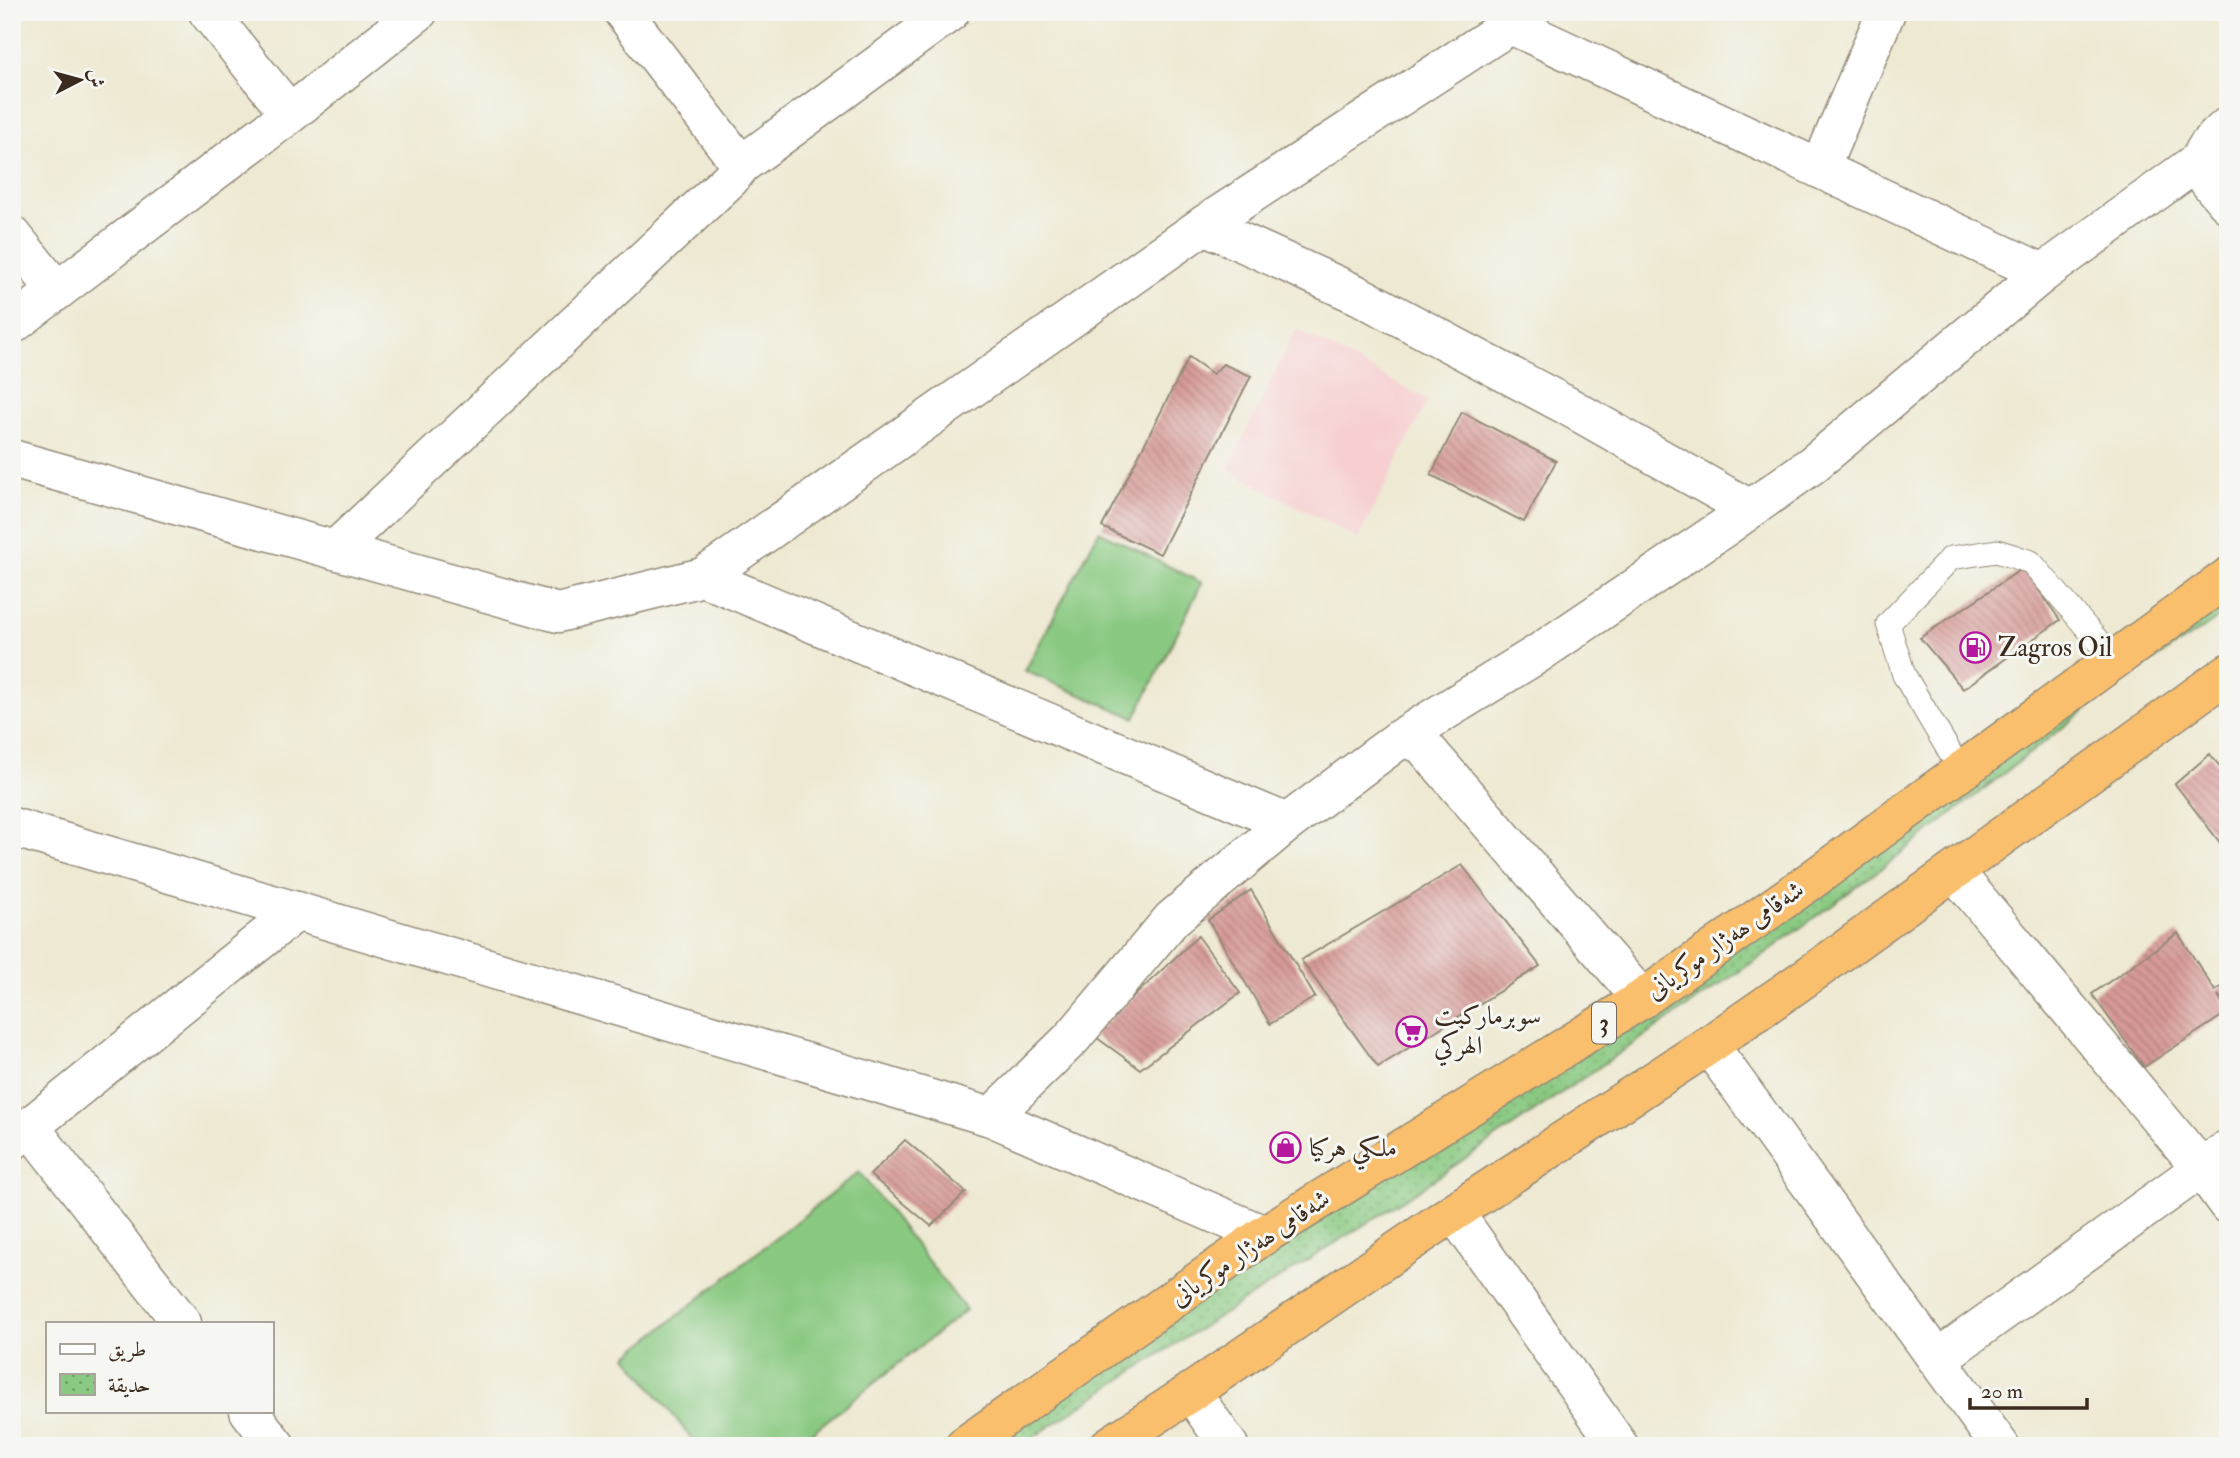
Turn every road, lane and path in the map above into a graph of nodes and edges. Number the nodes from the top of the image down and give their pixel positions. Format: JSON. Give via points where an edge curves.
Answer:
{"nodes":[{"id":1,"x":208,"y":12,"type":"edge"},
{"id":2,"x":418,"y":12,"type":"edge"},
{"id":3,"x":622,"y":12,"type":"edge"},
{"id":4,"x":950,"y":12,"type":"edge"},
{"id":5,"x":1886,"y":12,"type":"edge"},
{"id":6,"x":1520,"y":19,"type":"edge"},
{"id":7,"x":290,"y":114,"type":"junction"},
{"id":8,"x":2228,"y":126,"type":"edge"},
{"id":9,"x":2200,"y":159,"type":"junction"},
{"id":10,"x":741,"y":166,"type":"junction"},
{"id":11,"x":1819,"y":169,"type":"junction"},
{"id":12,"x":2228,"y":204,"type":"edge"},
{"id":13,"x":1204,"y":225,"type":"junction"},
{"id":14,"x":12,"y":235,"type":"edge"},
{"id":15,"x":2043,"y":273,"type":"junction"},
{"id":16,"x":57,"y":291,"type":"junction"},
{"id":17,"x":12,"y":325,"type":"edge"},
{"id":18,"x":12,"y":459,"type":"edge"},
{"id":19,"x":1750,"y":509,"type":"junction"},
{"id":20,"x":335,"y":550,"type":"junction"},
{"id":21,"x":703,"y":577,"type":"junction"},
{"id":22,"x":2228,"y":577,"type":"edge"},
{"id":23,"x":2114,"y":660,"type":"junction"},
{"id":24,"x":2228,"y":673,"type":"edge"},
{"id":25,"x":1401,"y":738,"type":"junction"},
{"id":26,"x":1961,"y":771,"type":"junction"},
{"id":27,"x":1287,"y":823,"type":"junction"},
{"id":28,"x":12,"y":827,"type":"edge"},
{"id":29,"x":1954,"y":871,"type":"junction"},
{"id":30,"x":297,"y":911,"type":"junction"},
{"id":31,"x":1642,"y":999,"type":"junction"},
{"id":32,"x":1709,"y":1045,"type":"junction"},
{"id":33,"x":991,"y":1117,"type":"junction"},
{"id":34,"x":21,"y":1134,"type":"edge"},
{"id":35,"x":2215,"y":1159,"type":"edge"},
{"id":36,"x":2228,"y":1205,"type":"edge"},
{"id":37,"x":1454,"y":1212,"type":"junction"},
{"id":38,"x":1264,"y":1235,"type":"junction"},
{"id":39,"x":181,"y":1322,"type":"edge"},
{"id":40,"x":1937,"y":1359,"type":"junction"},
{"id":41,"x":1191,"y":1392,"type":"junction"},
{"id":42,"x":250,"y":1412,"type":"edge"},
{"id":43,"x":276,"y":1446,"type":"edge"},
{"id":44,"x":964,"y":1446,"type":"edge"},
{"id":45,"x":1109,"y":1446,"type":"edge"},
{"id":46,"x":1228,"y":1446,"type":"edge"},
{"id":47,"x":1619,"y":1446,"type":"edge"},
{"id":48,"x":2000,"y":1446,"type":"edge"}],
"edges":[{"from":1,"to":7,"type":"street"},
{"from":2,"to":7,"type":"street"},
{"from":3,"to":10,"type":"street"},
{"from":4,"to":10,"type":"street"},
{"from":5,"to":11,"type":"street"},
{"from":6,"to":11,"type":"street"},
{"from":6,"to":13,"type":"street"},
{"from":7,"to":16,"type":"street"},
{"from":8,"to":9,"type":"street","via":[[2203,150]]},
{"from":9,"to":12,"type":"street","via":[[2203,172]]},
{"from":9,"to":15,"type":"street"},
{"from":10,"to":20,"type":"street"},
{"from":11,"to":15,"type":"street"},
{"from":13,"to":19,"type":"street","via":[[1358,295]]},
{"from":13,"to":21,"type":"street"},
{"from":14,"to":16,"type":"street"},
{"from":15,"to":19,"type":"street","via":[[1812,465]]},
{"from":16,"to":17,"type":"street"},
{"from":18,"to":20,"type":"street"},
{"from":19,"to":25,"type":"street","via":[[1536,655]]},
{"from":20,"to":21,"type":"street","via":[[558,613]]},
{"from":21,"to":27,"type":"street"},
{"from":22,"to":23,"type":"highway","name":"شەقامی ھەژار موکریانی","number":"3"},
{"from":23,"to":26,"type":"highway","name":"شەقامی ھەژار موکریانی","number":"3"},
{"from":23,"to":26,"type":"lane","via":[[2031,562],[1997,551],[1951,558],[1888,624],[1904,675]]},
{"from":24,"to":29,"type":"highway"},
{"from":25,"to":27,"type":"street"},
{"from":25,"to":31,"type":"street","via":[[1421,743]]},
{"from":26,"to":31,"type":"highway","name":"شەقامی ھەژار موکریانی","number":"3"},
{"from":27,"to":33,"type":"street","via":[[1172,919],[1072,1038]]},
{"from":28,"to":30,"type":"street"},
{"from":29,"to":32,"type":"highway"},
{"from":29,"to":35,"type":"street"},
{"from":30,"to":33,"type":"street"},
{"from":30,"to":34,"type":"street"},
{"from":31,"to":38,"type":"highway","name":"شەقامی ھەژار موکریانی","number":"3"},
{"from":32,"to":37,"type":"highway"},
{"from":32,"to":40,"type":"street"},
{"from":33,"to":38,"type":"street"},
{"from":34,"to":39,"type":"street"},
{"from":35,"to":36,"type":"street"},
{"from":35,"to":40,"type":"street"},
{"from":37,"to":41,"type":"highway"},
{"from":37,"to":47,"type":"street"},
{"from":38,"to":44,"type":"highway","name":"شەقامی ھەژار موکریانی","number":"3"},
{"from":40,"to":48,"type":"street"},
{"from":41,"to":45,"type":"highway"},
{"from":41,"to":46,"type":"street"},
{"from":42,"to":43,"type":"street"}]}
